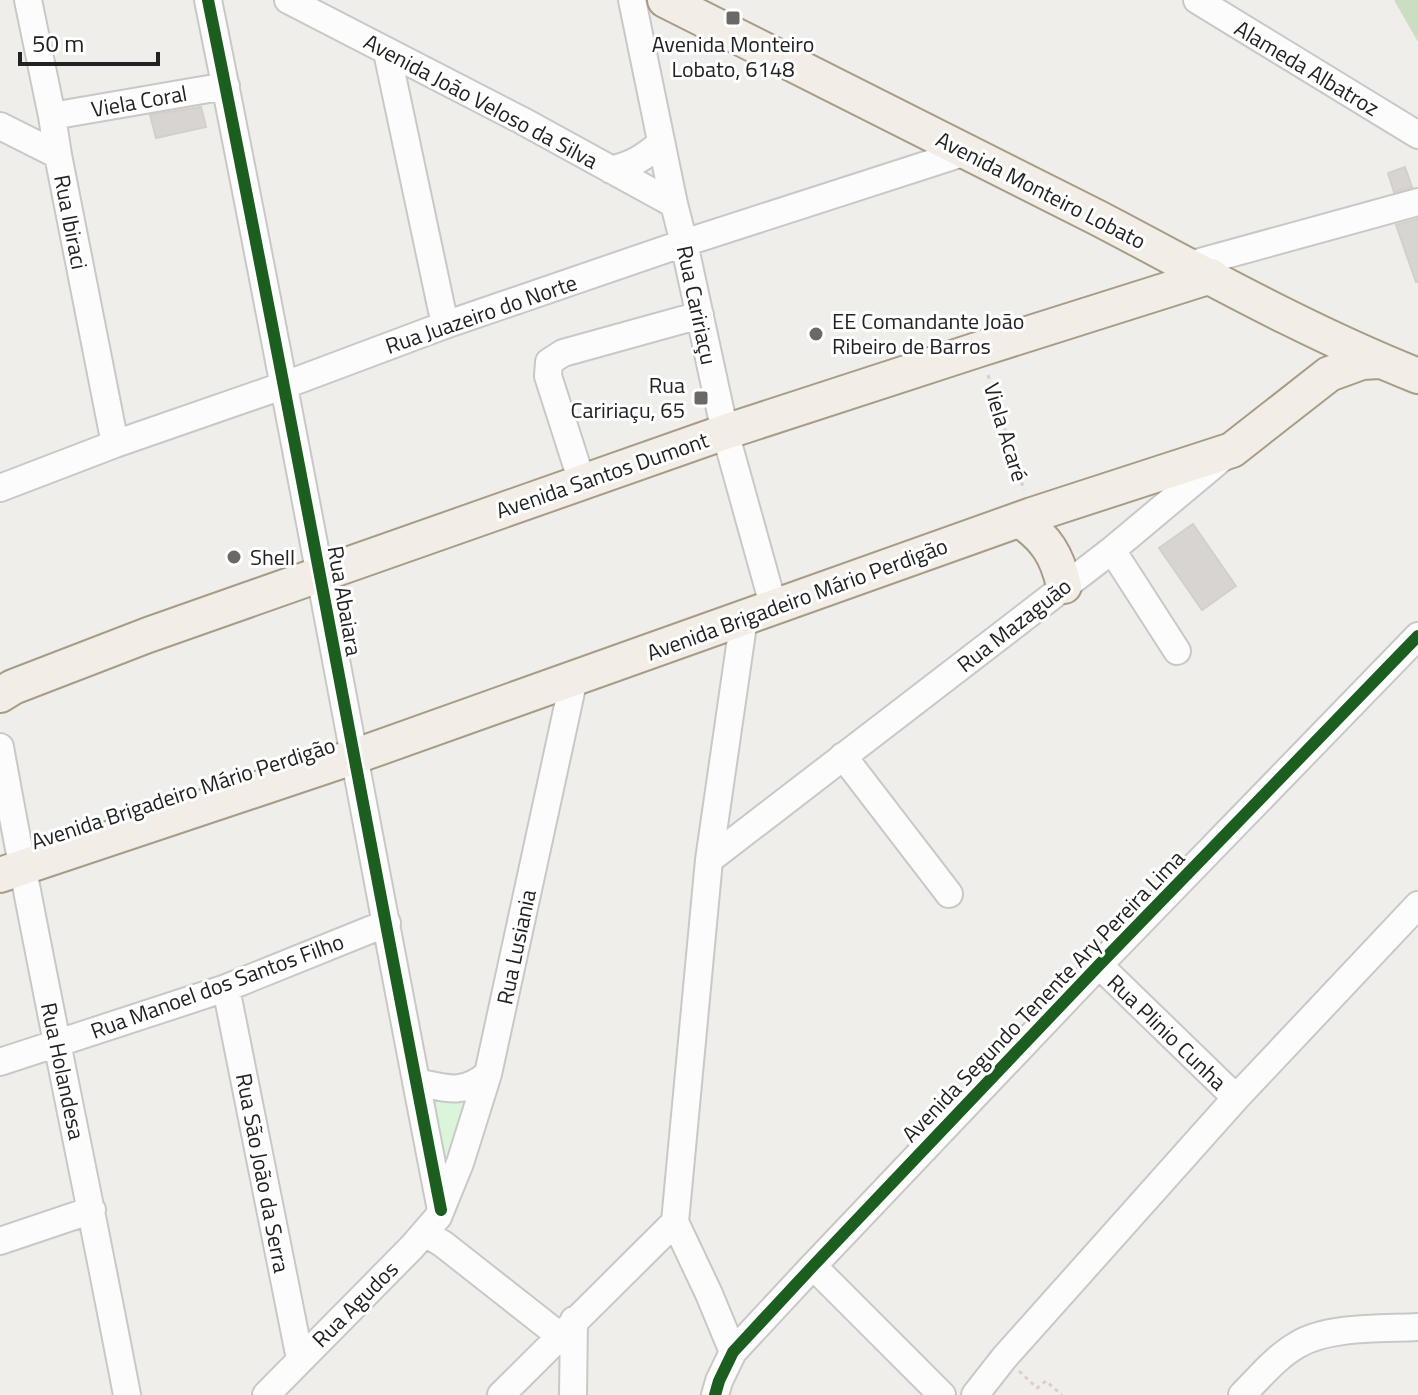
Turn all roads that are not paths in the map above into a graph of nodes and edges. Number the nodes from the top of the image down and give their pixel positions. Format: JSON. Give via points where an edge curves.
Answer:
{"nodes":[{"id":1,"x":28,"y":0,"type":"edge"},
{"id":2,"x":288,"y":0,"type":"edge"},
{"id":3,"x":632,"y":0,"type":"edge"},
{"id":4,"x":665,"y":0,"type":"edge"},
{"id":5,"x":1197,"y":0,"type":"edge"},
{"id":6,"x":210,"y":3,"type":"edge"},
{"id":7,"x":387,"y":52,"type":"junction"},
{"id":8,"x":429,"y":73,"type":"junction"},
{"id":9,"x":226,"y":86,"type":"junction"},
{"id":10,"x":400,"y":112,"type":"junction"},
{"id":11,"x":52,"y":116,"type":"junction"},
{"id":12,"x":0,"y":126,"type":"edge"},
{"id":13,"x":1418,"y":135,"type":"edge"},
{"id":14,"x":661,"y":143,"type":"junction"},
{"id":15,"x":966,"y":152,"type":"junction"},
{"id":16,"x":58,"y":155,"type":"junction"},
{"id":17,"x":611,"y":170,"type":"junction"},
{"id":18,"x":1418,"y":202,"type":"edge"},
{"id":19,"x":674,"y":204,"type":"junction"},
{"id":20,"x":684,"y":243,"type":"junction"},
{"id":21,"x":1200,"y":271,"type":"junction"},
{"id":22,"x":700,"y":315,"type":"junction"},
{"id":23,"x":445,"y":325,"type":"junction"},
{"id":24,"x":1313,"y":330,"type":"junction"},
{"id":25,"x":1379,"y":361,"type":"junction"},
{"id":26,"x":1418,"y":376,"type":"edge"},
{"id":27,"x":1314,"y":384,"type":"junction"},
{"id":28,"x":285,"y":385,"type":"junction"},
{"id":29,"x":725,"y":432,"type":"junction"},
{"id":30,"x":115,"y":444,"type":"junction"},
{"id":31,"x":1232,"y":450,"type":"junction"},
{"id":32,"x":582,"y":482,"type":"junction"},
{"id":33,"x":0,"y":488,"type":"edge"},
{"id":34,"x":1026,"y":518,"type":"junction"},
{"id":35,"x":1112,"y":550,"type":"junction"},
{"id":36,"x":320,"y":573,"type":"junction"},
{"id":37,"x":1064,"y":586,"type":"junction"},
{"id":38,"x":759,"y":613,"type":"junction"},
{"id":39,"x":1418,"y":636,"type":"edge"},
{"id":40,"x":1177,"y":651,"type":"dead end"},
{"id":41,"x":574,"y":678,"type":"junction"},
{"id":42,"x":0,"y":695,"type":"edge"},
{"id":43,"x":0,"y":747,"type":"edge"},
{"id":44,"x":843,"y":756,"type":"junction"},
{"id":45,"x":353,"y":757,"type":"junction"},
{"id":46,"x":709,"y":860,"type":"junction"},
{"id":47,"x":11,"y":872,"type":"edge"},
{"id":48,"x":949,"y":894,"type":"dead end"},
{"id":49,"x":1418,"y":905,"type":"edge"},
{"id":50,"x":387,"y":923,"type":"junction"},
{"id":51,"x":1099,"y":965,"type":"junction"},
{"id":52,"x":226,"y":988,"type":"junction"},
{"id":53,"x":57,"y":1042,"type":"junction"},
{"id":54,"x":0,"y":1062,"type":"edge"},
{"id":55,"x":488,"y":1074,"type":"junction"},
{"id":56,"x":416,"y":1082,"type":"junction"},
{"id":57,"x":1236,"y":1098,"type":"junction"},
{"id":58,"x":92,"y":1210,"type":"junction"},
{"id":59,"x":441,"y":1210,"type":"junction"},
{"id":60,"x":675,"y":1222,"type":"junction"},
{"id":61,"x":425,"y":1233,"type":"junction"},
{"id":62,"x":0,"y":1241,"type":"edge"},
{"id":63,"x":813,"y":1266,"type":"junction"},
{"id":64,"x":1418,"y":1327,"type":"edge"},
{"id":65,"x":567,"y":1328,"type":"junction"},
{"id":66,"x":733,"y":1352,"type":"junction"},
{"id":67,"x":300,"y":1359,"type":"junction"},
{"id":68,"x":127,"y":1395,"type":"edge"},
{"id":69,"x":266,"y":1395,"type":"edge"},
{"id":70,"x":501,"y":1395,"type":"edge"},
{"id":71,"x":573,"y":1395,"type":"edge"},
{"id":72,"x":715,"y":1395,"type":"edge"},
{"id":73,"x":942,"y":1395,"type":"edge"},
{"id":74,"x":975,"y":1395,"type":"edge"},
{"id":75,"x":1242,"y":1395,"type":"edge"}],
"edges":[{"from":1,"to":11,"type":"street","name":"Rua Ibiraci"},
{"from":2,"to":7,"type":"street","name":"Avenida João Veloso da Silva"},
{"from":3,"to":14,"type":"street","name":"Rua Caririaçu"},
{"from":4,"to":15,"type":"main road","name":"Avenida Monteiro Lobato"},
{"from":5,"to":13,"type":"street","name":"Alameda Albatroz"},
{"from":6,"to":9,"type":"street","name":"Rua Abaiara"},
{"from":7,"to":8,"type":"street","name":"Avenida João Veloso da Silva"},
{"from":7,"to":10,"type":"street"},
{"from":8,"to":10,"type":"street","via":[[410,88]]},
{"from":8,"to":17,"type":"street","name":"Avenida João Veloso da Silva"},
{"from":9,"to":11,"type":"street","name":"Viela Coral"},
{"from":9,"to":28,"type":"street","name":"Rua Abaiara"},
{"from":10,"to":23,"type":"street"},
{"from":11,"to":16,"type":"street","name":"Rua Ibiraci"},
{"from":12,"to":16,"type":"street"},
{"from":14,"to":17,"type":"street","via":[[640,160]]},
{"from":14,"to":19,"type":"street","name":"Rua Caririaçu"},
{"from":15,"to":20,"type":"street","name":"Rua Juazeiro do Norte"},
{"from":15,"to":21,"type":"main road","name":"Avenida Monteiro Lobato"},
{"from":16,"to":30,"type":"street","name":"Rua Ibiraci"},
{"from":17,"to":19,"type":"street","name":"Avenida João Veloso da Silva"},
{"from":18,"to":21,"type":"street"},
{"from":19,"to":20,"type":"street","name":"Rua Caririaçu"},
{"from":20,"to":22,"type":"street","name":"Rua Caririaçu"},
{"from":20,"to":23,"type":"street","name":"Rua Juazeiro do Norte"},
{"from":21,"to":24,"type":"main road","name":"Avenida Monteiro Lobato"},
{"from":21,"to":29,"type":"main road","name":"Avenida Santos Dumont"},
{"from":22,"to":29,"type":"street","name":"Rua Caririaçu"},
{"from":22,"to":32,"type":"street","via":[[563,353],[549,362],[548,376]]},
{"from":23,"to":28,"type":"street","name":"Rua Juazeiro do Norte"},
{"from":24,"to":25,"type":"main road","name":"Avenida Monteiro Lobato"},
{"from":24,"to":27,"type":"main road","via":[[1323,351]]},
{"from":25,"to":26,"type":"main road","name":"Avenida Monteiro Lobato"},
{"from":25,"to":27,"type":"main road","name":"Rua Mazaguão","via":[[1345,367]]},
{"from":27,"to":31,"type":"main road","name":"Rua Mazaguão"},
{"from":28,"to":30,"type":"street","name":"Rua Juazeiro do Norte"},
{"from":28,"to":36,"type":"street","name":"Rua Abaiara"},
{"from":29,"to":32,"type":"main road","name":"Avenida Santos Dumont"},
{"from":29,"to":38,"type":"street","name":"Rua Caririaçu"},
{"from":30,"to":33,"type":"street","name":"Rua Juazeiro do Norte"},
{"from":31,"to":34,"type":"main road","name":"Avenida Brigadeiro Mário Perdigão"},
{"from":31,"to":35,"type":"street","name":"Rua Mazaguão"},
{"from":32,"to":36,"type":"main road","name":"Avenida Santos Dumont"},
{"from":34,"to":37,"type":"main road","via":[[1043,538]]},
{"from":34,"to":38,"type":"main road","name":"Avenida Brigadeiro Mário Perdigão"},
{"from":35,"to":37,"type":"street","name":"Rua Mazaguão"},
{"from":35,"to":40,"type":"street"},
{"from":36,"to":42,"type":"main road","name":"Avenida Santos Dumont"},
{"from":36,"to":45,"type":"street","name":"Rua Abaiara"},
{"from":37,"to":44,"type":"street","name":"Rua Mazaguão"},
{"from":38,"to":41,"type":"main road","name":"Avenida Brigadeiro Mário Perdigão"},
{"from":38,"to":46,"type":"street"},
{"from":39,"to":51,"type":"street","name":"Avenida Segundo Tenente Ary Pereira Lima"},
{"from":41,"to":45,"type":"main road","name":"Avenida Brigadeiro Mário Perdigão"},
{"from":41,"to":55,"type":"street","name":"Rua Lusiania"},
{"from":43,"to":47,"type":"street","name":"Rua Holandesa"},
{"from":44,"to":46,"type":"street","name":"Rua Mazaguão"},
{"from":44,"to":48,"type":"street"},
{"from":45,"to":47,"type":"main road","name":"Avenida Brigadeiro Mário Perdigão"},
{"from":45,"to":50,"type":"street","name":"Rua Abaiara"},
{"from":46,"to":60,"type":"street"},
{"from":47,"to":53,"type":"street","name":"Rua Holandesa"},
{"from":49,"to":57,"type":"street"},
{"from":50,"to":52,"type":"street","name":"Rua Manoel dos Santos Filho"},
{"from":50,"to":56,"type":"street","name":"Rua Abaiara"},
{"from":51,"to":57,"type":"street","name":"Rua Plinio Cunha"},
{"from":51,"to":63,"type":"street","name":"Avenida Segundo Tenente Ary Pereira Lima"},
{"from":52,"to":53,"type":"street","name":"Rua Manoel dos Santos Filho"},
{"from":52,"to":67,"type":"street","name":"Rua São João da Serra"},
{"from":53,"to":54,"type":"street","name":"Rua Manoel dos Santos Filho"},
{"from":53,"to":58,"type":"street","name":"Rua Holandesa"},
{"from":55,"to":56,"type":"street","via":[[462,1089]]},
{"from":55,"to":59,"type":"street","name":"Rua Lusiania"},
{"from":56,"to":59,"type":"street","name":"Rua Abaiara"},
{"from":57,"to":74,"type":"street"},
{"from":58,"to":62,"type":"street"},
{"from":58,"to":68,"type":"street","name":"Rua Holandesa"},
{"from":59,"to":61,"type":"street","name":"Rua Agudos"},
{"from":60,"to":65,"type":"street"},
{"from":60,"to":66,"type":"street"},
{"from":61,"to":65,"type":"street"},
{"from":61,"to":67,"type":"street","name":"Rua Agudos"},
{"from":63,"to":66,"type":"street","name":"Avenida Segundo Tenente Ary Pereira Lima"},
{"from":63,"to":73,"type":"street"},
{"from":64,"to":75,"type":"street","via":[[1322,1334],[1296,1345]]},
{"from":65,"to":70,"type":"street"},
{"from":65,"to":71,"type":"street"},
{"from":66,"to":72,"type":"street","name":"Avenida Segundo Tenente Ary Pereira Lima"},
{"from":67,"to":69,"type":"street","name":"Rua Agudos"}]}
